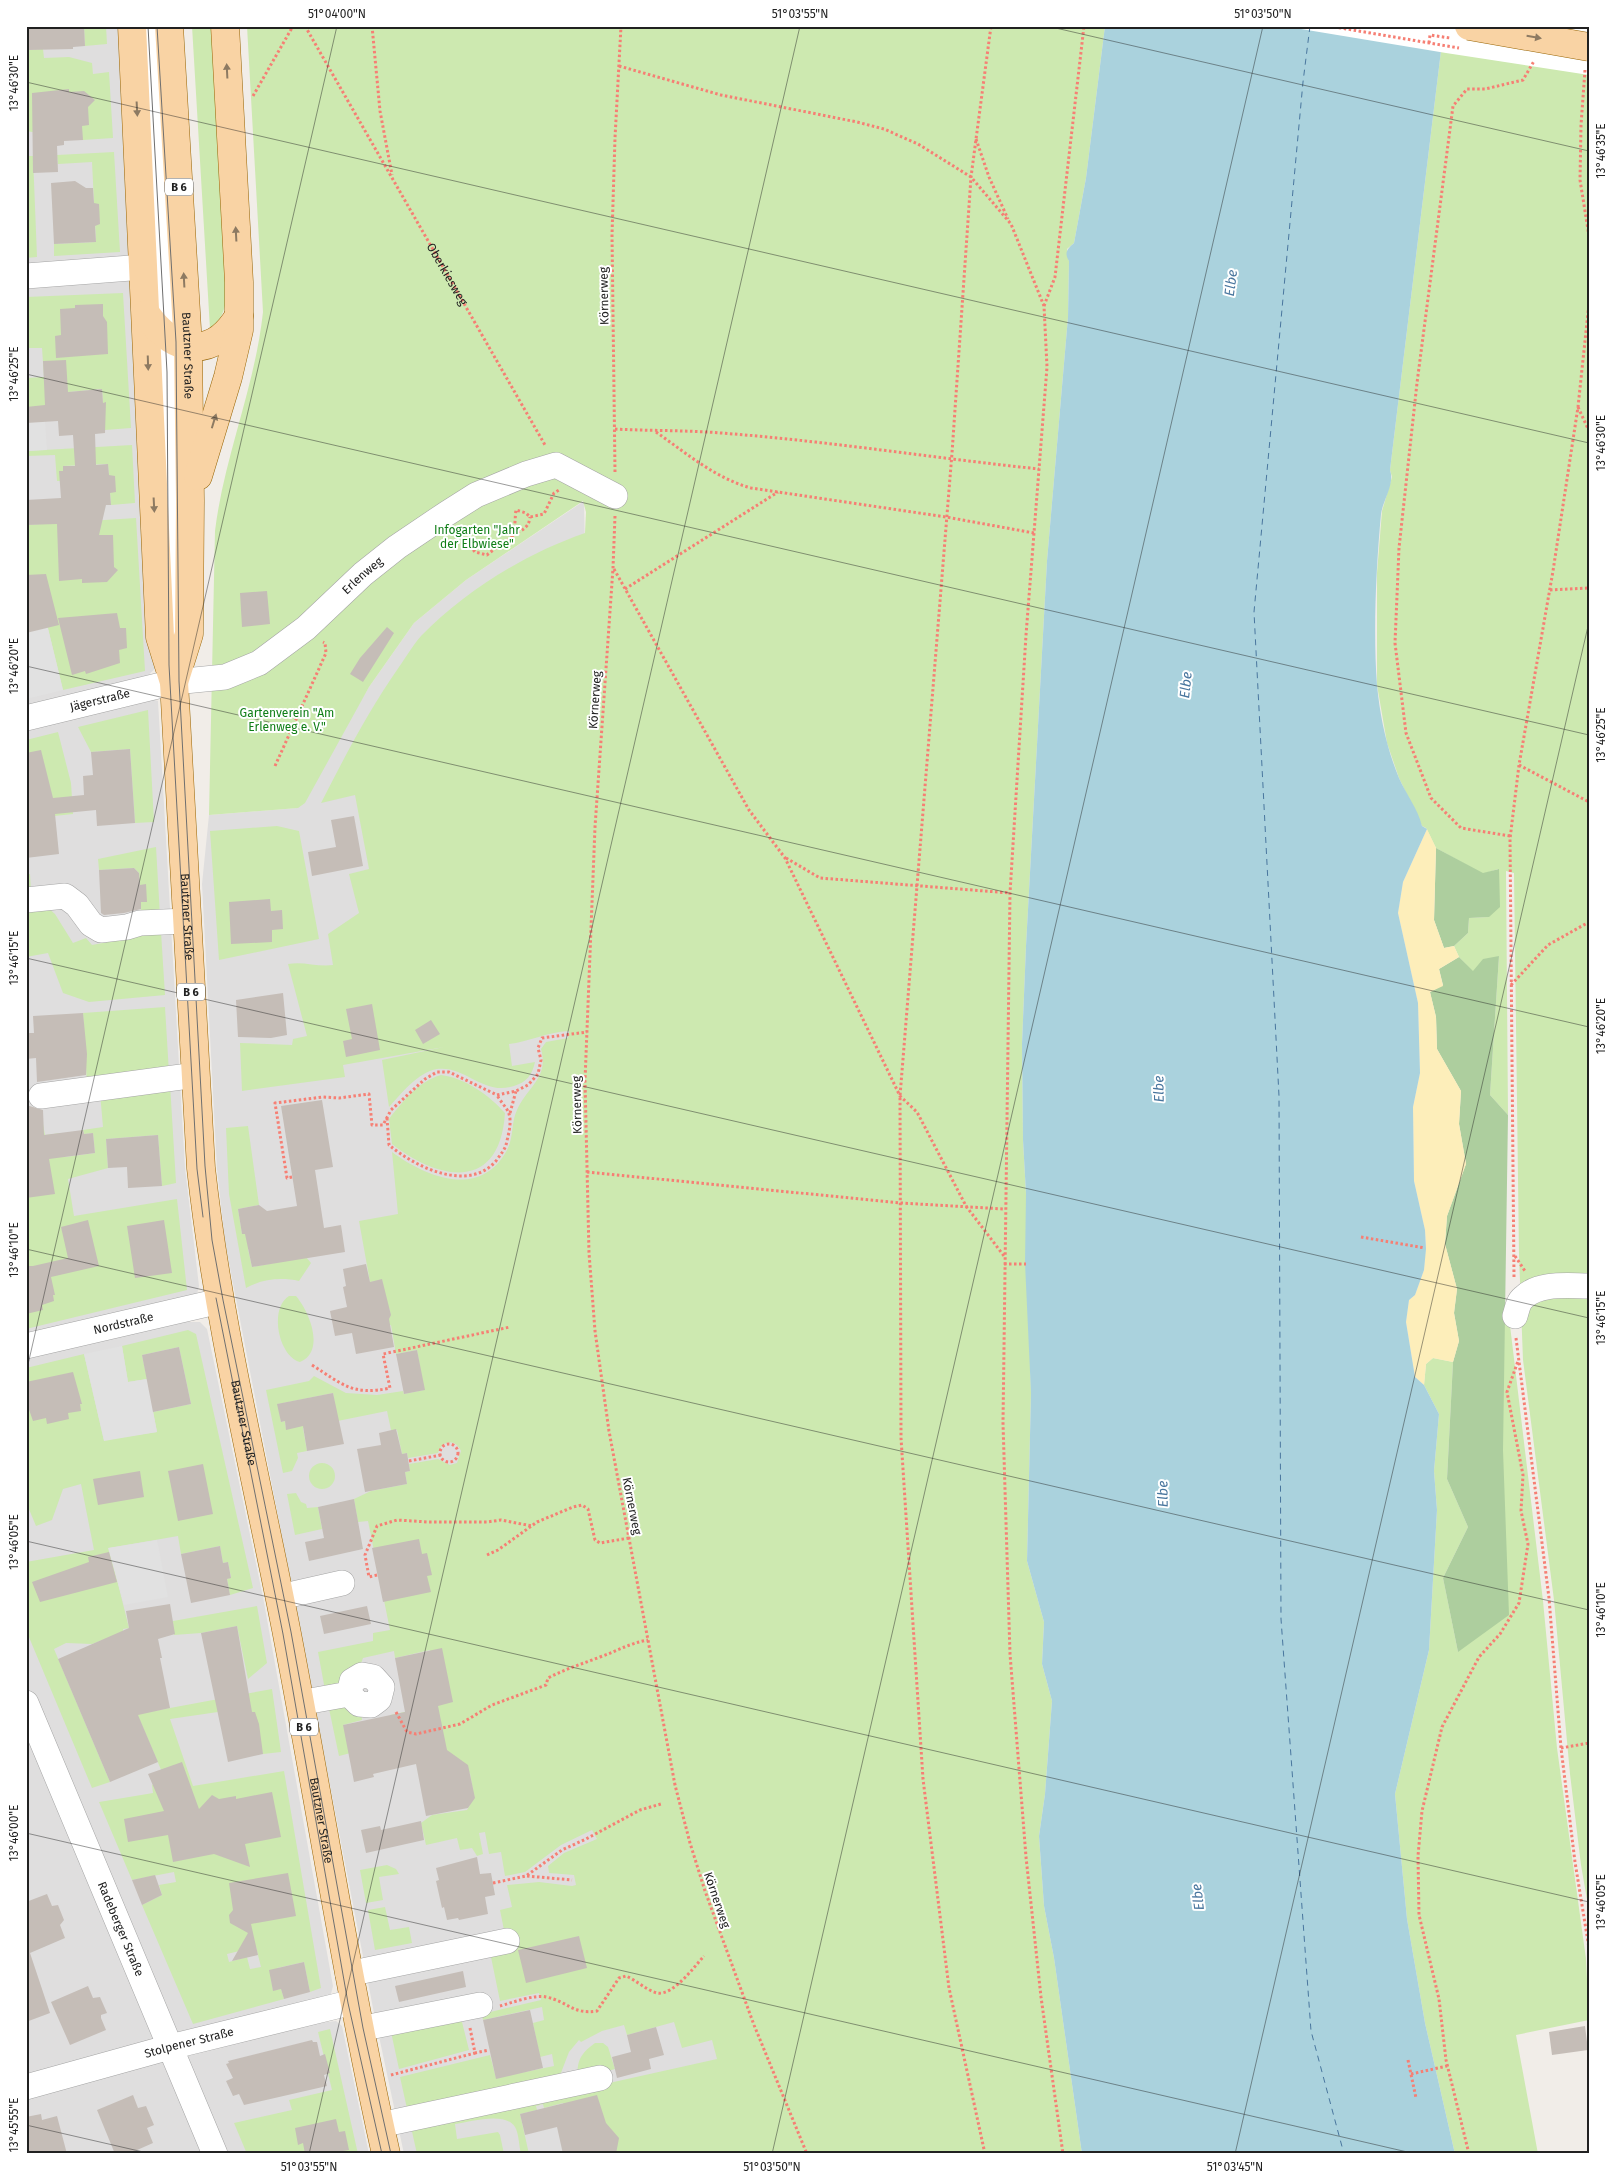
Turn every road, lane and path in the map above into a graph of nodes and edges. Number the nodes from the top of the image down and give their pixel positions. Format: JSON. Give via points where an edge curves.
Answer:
{"nodes":[{"id":1,"x":132,"y":26,"type":"edge"},
{"id":2,"x":153,"y":26,"type":"edge"},
{"id":3,"x":169,"y":26,"type":"edge"},
{"id":4,"x":225,"y":26,"type":"edge"},
{"id":5,"x":293,"y":26,"type":"edge"},
{"id":6,"x":305,"y":26,"type":"edge"},
{"id":7,"x":372,"y":26,"type":"edge"},
{"id":8,"x":621,"y":26,"type":"edge"},
{"id":9,"x":991,"y":26,"type":"edge"},
{"id":10,"x":1084,"y":26,"type":"edge"},
{"id":11,"x":1469,"y":26,"type":"edge"},
{"id":12,"x":1430,"y":35,"type":"dead end"},
{"id":13,"x":1429,"y":43,"type":"dead end"},
{"id":14,"x":1588,"y":54,"type":"edge"},
{"id":15,"x":1538,"y":55,"type":"dead end"},
{"id":16,"x":619,"y":66,"type":"junction"},
{"id":17,"x":251,"y":99,"type":"dead end"},
{"id":18,"x":976,"y":137,"type":"junction"},
{"id":19,"x":392,"y":178,"type":"junction"},
{"id":20,"x":971,"y":178,"type":"junction"},
{"id":21,"x":1011,"y":224,"type":"junction"},
{"id":22,"x":1589,"y":236,"type":"edge"},
{"id":23,"x":144,"y":268,"type":"junction"},
{"id":24,"x":26,"y":276,"type":"edge"},
{"id":25,"x":1589,"y":303,"type":"edge"},
{"id":26,"x":1044,"y":306,"type":"junction"},
{"id":27,"x":146,"y":314,"type":"junction"},
{"id":28,"x":239,"y":316,"type":"junction"},
{"id":29,"x":179,"y":343,"type":"junction"},
{"id":30,"x":1578,"y":407,"type":"junction"},
{"id":31,"x":615,"y":429,"type":"junction"},
{"id":32,"x":655,"y":431,"type":"junction"},
{"id":33,"x":1589,"y":432,"type":"edge"},
{"id":34,"x":951,"y":460,"type":"junction"},
{"id":35,"x":556,"y":465,"type":"junction"},
{"id":36,"x":1039,"y":468,"type":"junction"},
{"id":37,"x":578,"y":478,"type":"junction"},
{"id":38,"x":778,"y":492,"type":"junction"},
{"id":39,"x":615,"y":496,"type":"junction"},
{"id":40,"x":190,"y":501,"type":"junction"},
{"id":41,"x":446,"y":514,"type":"junction"},
{"id":42,"x":946,"y":517,"type":"junction"},
{"id":43,"x":530,"y":518,"type":"junction"},
{"id":44,"x":1034,"y":533,"type":"junction"},
{"id":45,"x":513,"y":535,"type":"junction"},
{"id":46,"x":613,"y":568,"type":"junction"},
{"id":47,"x":1589,"y":588,"type":"edge"},
{"id":48,"x":625,"y":589,"type":"junction"},
{"id":49,"x":1550,"y":590,"type":"junction"},
{"id":50,"x":306,"y":628,"type":"junction"},
{"id":51,"x":174,"y":682,"type":"junction"},
{"id":52,"x":26,"y":718,"type":"edge"},
{"id":53,"x":1519,"y":765,"type":"junction"},
{"id":54,"x":275,"y":766,"type":"dead end"},
{"id":55,"x":1589,"y":802,"type":"edge"},
{"id":56,"x":1510,"y":836,"type":"junction"},
{"id":57,"x":785,"y":858,"type":"junction"},
{"id":58,"x":917,"y":887,"type":"junction"},
{"id":59,"x":1010,"y":893,"type":"junction"},
{"id":60,"x":26,"y":900,"type":"edge"},
{"id":61,"x":187,"y":921,"type":"junction"},
{"id":62,"x":1589,"y":922,"type":"edge"},
{"id":63,"x":1511,"y":985,"type":"junction"},
{"id":64,"x":586,"y":1032,"type":"junction"},
{"id":65,"x":196,"y":1075,"type":"junction"},
{"id":66,"x":516,"y":1091,"type":"junction"},
{"id":67,"x":497,"y":1095,"type":"junction"},
{"id":68,"x":41,"y":1096,"type":"dead end"},
{"id":69,"x":900,"y":1096,"type":"junction"},
{"id":70,"x":510,"y":1114,"type":"junction"},
{"id":71,"x":387,"y":1118,"type":"junction"},
{"id":72,"x":587,"y":1172,"type":"junction"},
{"id":73,"x":292,"y":1177,"type":"dead end"},
{"id":74,"x":900,"y":1203,"type":"junction"},
{"id":75,"x":966,"y":1206,"type":"junction"},
{"id":76,"x":1004,"y":1209,"type":"junction"},
{"id":77,"x":1361,"y":1237,"type":"dead end"},
{"id":78,"x":1425,"y":1248,"type":"dead end"},
{"id":79,"x":1004,"y":1256,"type":"junction"},
{"id":80,"x":1004,"y":1264,"type":"junction"},
{"id":81,"x":1026,"y":1264,"type":"dead end"},
{"id":82,"x":1514,"y":1281,"type":"dead end"},
{"id":83,"x":1589,"y":1286,"type":"edge"},
{"id":84,"x":220,"y":1301,"type":"junction"},
{"id":85,"x":1515,"y":1316,"type":"joint"},
{"id":86,"x":510,"y":1327,"type":"dead end"},
{"id":87,"x":26,"y":1346,"type":"edge"},
{"id":88,"x":1518,"y":1360,"type":"junction"},
{"id":89,"x":312,"y":1365,"type":"dead end"},
{"id":90,"x":441,"y":1455,"type":"junction"},
{"id":91,"x":409,"y":1461,"type":"dead end"},
{"id":92,"x":532,"y":1526,"type":"junction"},
{"id":93,"x":629,"y":1538,"type":"junction"},
{"id":94,"x":487,"y":1554,"type":"dead end"},
{"id":95,"x":377,"y":1575,"type":"dead end"},
{"id":96,"x":342,"y":1583,"type":"dead end"},
{"id":97,"x":280,"y":1597,"type":"junction"},
{"id":98,"x":648,"y":1640,"type":"junction"},
{"id":99,"x":379,"y":1699,"type":"joint"},
{"id":100,"x":26,"y":1703,"type":"edge"},
{"id":101,"x":299,"y":1703,"type":"junction"},
{"id":102,"x":1589,"y":1743,"type":"edge"},
{"id":103,"x":1561,"y":1748,"type":"junction"},
{"id":104,"x":661,"y":1804,"type":"dead end"},
{"id":105,"x":526,"y":1876,"type":"junction"},
{"id":106,"x":572,"y":1880,"type":"dead end"},
{"id":107,"x":493,"y":1883,"type":"dead end"},
{"id":108,"x":507,"y":1941,"type":"dead end"},
{"id":109,"x":1589,"y":1948,"type":"edge"},
{"id":110,"x":704,"y":1956,"type":"dead end"},
{"id":111,"x":348,"y":1974,"type":"junction"},
{"id":112,"x":353,"y":2002,"type":"junction"},
{"id":113,"x":481,"y":2011,"type":"junction"},
{"id":114,"x":359,"y":2028,"type":"junction"},
{"id":115,"x":170,"y":2047,"type":"junction"},
{"id":116,"x":489,"y":2050,"type":"dead end"},
{"id":117,"x":475,"y":2053,"type":"junction"},
{"id":118,"x":1408,"y":2060,"type":"dead end"},
{"id":119,"x":1447,"y":2066,"type":"junction"},
{"id":120,"x":1411,"y":2074,"type":"junction"},
{"id":121,"x":600,"y":2078,"type":"dead end"},
{"id":122,"x":370,"y":2080,"type":"junction"},
{"id":123,"x":26,"y":2087,"type":"edge"},
{"id":124,"x":1416,"y":2098,"type":"dead end"},
{"id":125,"x":380,"y":2125,"type":"junction"},
{"id":126,"x":215,"y":2154,"type":"edge"},
{"id":127,"x":386,"y":2154,"type":"edge"},
{"id":128,"x":807,"y":2154,"type":"edge"},
{"id":129,"x":985,"y":2154,"type":"edge"},
{"id":130,"x":1063,"y":2154,"type":"edge"},
{"id":131,"x":1470,"y":2154,"type":"edge"}],
"edges":[{"from":1,"to":23,"type":"main road","name":"Bautzner Straße","number":"B 6","one_way":true},
{"from":2,"to":29,"type":"street"},
{"from":29,"to":3,"type":"main road","name":"Bautzner Straße","number":"B 6","one_way":true},
{"from":28,"to":4,"type":"main road","one_way":true},
{"from":5,"to":17,"type":"path"},
{"from":6,"to":19,"type":"path","name":"Oberkiesweg"},
{"from":7,"to":19,"type":"path","via":[[380,110]]},
{"from":8,"to":16,"type":"path","name":"Körnerweg"},
{"from":9,"to":18,"type":"path"},
{"from":10,"to":26,"type":"path","via":[[1055,277]]},
{"from":11,"to":14,"type":"main road","one_way":true,"bridge":true},
{"from":12,"to":13,"type":"path"},
{"from":14,"to":22,"type":"path","via":[[1581,124],[1580,180]]},
{"from":15,"to":56,"type":"path","via":[[1523,80],[1485,89],[1466,89],[1453,106],[1398,548],[1395,643],[1406,733],[1431,798],[1461,828]]},
{"from":16,"to":20,"type":"path","via":[[720,95],[884,129],[918,144]]},
{"from":16,"to":31,"type":"path","name":"Körnerweg","via":[[612,235]]},
{"from":18,"to":20,"type":"path"},
{"from":18,"to":21,"type":"path","via":[[989,177]]},
{"from":19,"to":35,"type":"path","name":"Oberkiesweg"},
{"from":20,"to":21,"type":"path"},
{"from":20,"to":34,"type":"path"},
{"from":21,"to":26,"type":"path"},
{"from":23,"to":24,"type":"street"},
{"from":23,"to":27,"type":"main road","name":"Bautzner Straße","number":"B 6"},
{"from":25,"to":30,"type":"path"},
{"from":26,"to":36,"type":"path","via":[[1047,367]]},
{"from":27,"to":29,"type":"main road","via":[[156,328]]},
{"from":27,"to":51,"type":"main road","name":"Bautzner Straße","number":"B 6","one_way":true,"via":[[160,636]]},
{"from":28,"to":29,"type":"main road","via":[[226,334],[216,341],[206,345]]},
{"from":40,"to":28,"type":"main road","one_way":true,"via":[[230,368]]},
{"from":29,"to":40,"type":"main road","name":"Bautzner Straße","number":"B 6"},
{"from":29,"to":51,"type":"street"},
{"from":30,"to":33,"type":"path"},
{"from":30,"to":49,"type":"path"},
{"from":31,"to":32,"type":"path"},
{"from":31,"to":39,"type":"path","name":"Körnerweg"},
{"from":32,"to":34,"type":"path","via":[[798,440]]},
{"from":32,"to":38,"type":"path","via":[[731,482]]},
{"from":34,"to":36,"type":"path"},
{"from":34,"to":42,"type":"path"},
{"from":35,"to":37,"type":"street"},
{"from":35,"to":41,"type":"street","name":"Erlenweg","via":[[476,495]]},
{"from":36,"to":44,"type":"path"},
{"from":37,"to":39,"type":"street"},
{"from":37,"to":43,"type":"path","via":[[554,493],[544,514]]},
{"from":38,"to":42,"type":"path"},
{"from":38,"to":48,"type":"path"},
{"from":39,"to":46,"type":"path","name":"Körnerweg"},
{"from":40,"to":51,"type":"main road","name":"Bautzner Straße","number":"B 6","via":[[189,634]]},
{"from":41,"to":45,"type":"path","via":[[475,552],[487,555]]},
{"from":41,"to":50,"type":"street","name":"Erlenweg","via":[[363,574]]},
{"from":42,"to":44,"type":"path"},
{"from":42,"to":58,"type":"path"},
{"from":43,"to":45,"type":"path","via":[[526,529]]},
{"from":43,"to":45,"type":"path","via":[[526,512],[516,510]]},
{"from":44,"to":59,"type":"path"},
{"from":46,"to":48,"type":"path"},
{"from":46,"to":64,"type":"path","name":"Körnerweg","via":[[595,827]]},
{"from":47,"to":49,"type":"path"},
{"from":48,"to":57,"type":"path","via":[[749,810]]},
{"from":49,"to":53,"type":"path"},
{"from":50,"to":51,"type":"street","name":"Erlenweg","via":[[270,656],[237,673],[207,680]]},
{"from":50,"to":54,"type":"path","via":[[325,643],[326,653]]},
{"from":51,"to":52,"type":"street","name":"Jägerstraße"},
{"from":51,"to":61,"type":"main road","name":"Bautzner Straße","number":"B 6"},
{"from":53,"to":55,"type":"path"},
{"from":53,"to":56,"type":"path"},
{"from":56,"to":63,"type":"path"},
{"from":57,"to":58,"type":"path","via":[[820,878]]},
{"from":57,"to":69,"type":"path"},
{"from":58,"to":59,"type":"path"},
{"from":58,"to":69,"type":"path"},
{"from":59,"to":76,"type":"path"},
{"from":60,"to":61,"type":"street","via":[[65,896],[77,905],[91,924],[101,930],[140,923]]},
{"from":61,"to":65,"type":"main road","name":"Bautzner Straße","number":"B 6"},
{"from":62,"to":63,"type":"path","via":[[1548,945]]},
{"from":63,"to":82,"type":"path"},
{"from":64,"to":66,"type":"path","via":[[542,1038],[538,1048],[541,1060],[538,1074],[528,1085]]},
{"from":64,"to":72,"type":"path","name":"Körnerweg"},
{"from":65,"to":68,"type":"street"},
{"from":65,"to":84,"type":"main road","name":"Bautzner Straße","number":"B 6","via":[[201,1168]]},
{"from":66,"to":67,"type":"path"},
{"from":66,"to":70,"type":"path"},
{"from":67,"to":70,"type":"path"},
{"from":67,"to":71,"type":"path","via":[[449,1072],[437,1072],[390,1110]]},
{"from":69,"to":74,"type":"path"},
{"from":69,"to":75,"type":"path","via":[[917,1112]]},
{"from":70,"to":71,"type":"path","via":[[504,1151],[492,1165],[476,1174],[458,1176],[439,1172],[403,1156],[389,1145]]},
{"from":71,"to":73,"type":"path","via":[[383,1125],[372,1126],[368,1094],[275,1103],[287,1178]]},
{"from":72,"to":74,"type":"path"},
{"from":72,"to":93,"type":"path","name":"Körnerweg","via":[[595,1331]]},
{"from":74,"to":75,"type":"path"},
{"from":74,"to":129,"type":"path","via":[[901,1438],[923,1779],[949,1988]]},
{"from":75,"to":76,"type":"path"},
{"from":75,"to":79,"type":"path"},
{"from":76,"to":79,"type":"path"},
{"from":77,"to":78,"type":"path"},
{"from":79,"to":80,"type":"path"},
{"from":80,"to":81,"type":"path"},
{"from":80,"to":130,"type":"path","via":[[1003,1423],[1010,1654],[1026,1857]]},
{"from":83,"to":85,"type":"street","via":[[1548,1287],[1532,1291],[1521,1299]]},
{"from":84,"to":87,"type":"street","name":"Nordstraße"},
{"from":84,"to":97,"type":"main road","name":"Bautzner Straße","number":"B 6"},
{"from":85,"to":88,"type":"path"},
{"from":86,"to":89,"type":"path","via":[[383,1354],[390,1388],[375,1391],[350,1389]]},
{"from":88,"to":103,"type":"path","via":[[1549,1598]]},
{"from":88,"to":119,"type":"path","via":[[1507,1392],[1524,1476],[1521,1511],[1528,1544],[1519,1604],[1500,1634],[1479,1657],[1442,1727],[1422,1811],[1418,1856],[1419,1915],[1439,1999]]},
{"from":90,"to":90,"type":"path","via":[[447,1444],[453,1445],[458,1452],[455,1460],[450,1462]]},
{"from":90,"to":91,"type":"path"},
{"from":92,"to":93,"type":"path","via":[[582,1505],[588,1509],[595,1540],[600,1543]]},
{"from":92,"to":94,"type":"path"},
{"from":92,"to":95,"type":"path","via":[[501,1520],[397,1520],[377,1526],[365,1555],[369,1577]]},
{"from":93,"to":98,"type":"path","name":"Körnerweg"},
{"from":96,"to":97,"type":"street"},
{"from":97,"to":101,"type":"main road","name":"Bautzner Straße","number":"B 6"},
{"from":98,"to":99,"type":"path","via":[[631,1642],[602,1657],[567,1668],[548,1678],[546,1685],[492,1705],[460,1724],[416,1734],[407,1732],[397,1713]]},
{"from":98,"to":128,"type":"path","name":"Körnerweg","via":[[675,1785],[705,1892],[754,2026]]},
{"from":99,"to":101,"type":"street","via":[[382,1687],[373,1677],[362,1675],[352,1681],[348,1694]]},
{"from":100,"to":115,"type":"street","name":"Radeberger Straße"},
{"from":101,"to":111,"type":"main road","name":"Bautzner Straße","number":"B 6"},
{"from":102,"to":103,"type":"path"},
{"from":103,"to":109,"type":"path"},
{"from":104,"to":105,"type":"path","via":[[640,1810],[562,1850]]},
{"from":105,"to":106,"type":"path"},
{"from":105,"to":107,"type":"path"},
{"from":108,"to":111,"type":"street"},
{"from":110,"to":113,"type":"path","via":[[666,1993],[657,1993],[626,1976],[619,1978],[597,2011],[585,2013],[543,1996]]},
{"from":111,"to":112,"type":"main road","name":"Bautzner Straße","number":"B 6"},
{"from":112,"to":114,"type":"main road","name":"Bautzner Straße","number":"B 6"},
{"from":112,"to":115,"type":"street","name":"Stolpener Straße"},
{"from":113,"to":114,"type":"street"},
{"from":113,"to":117,"type":"path"},
{"from":114,"to":122,"type":"main road","name":"Bautzner Straße","number":"B 6"},
{"from":115,"to":123,"type":"street","name":"Stolpener Straße"},
{"from":115,"to":126,"type":"street","name":"Radeberger Straße"},
{"from":116,"to":117,"type":"path"},
{"from":117,"to":122,"type":"path"},
{"from":118,"to":120,"type":"path"},
{"from":119,"to":120,"type":"path"},
{"from":119,"to":131,"type":"path"},
{"from":120,"to":124,"type":"path"},
{"from":121,"to":125,"type":"street"},
{"from":122,"to":125,"type":"main road","name":"Bautzner Straße","number":"B 6"},
{"from":125,"to":127,"type":"main road","name":"Bautzner Straße","number":"B 6"}]}
